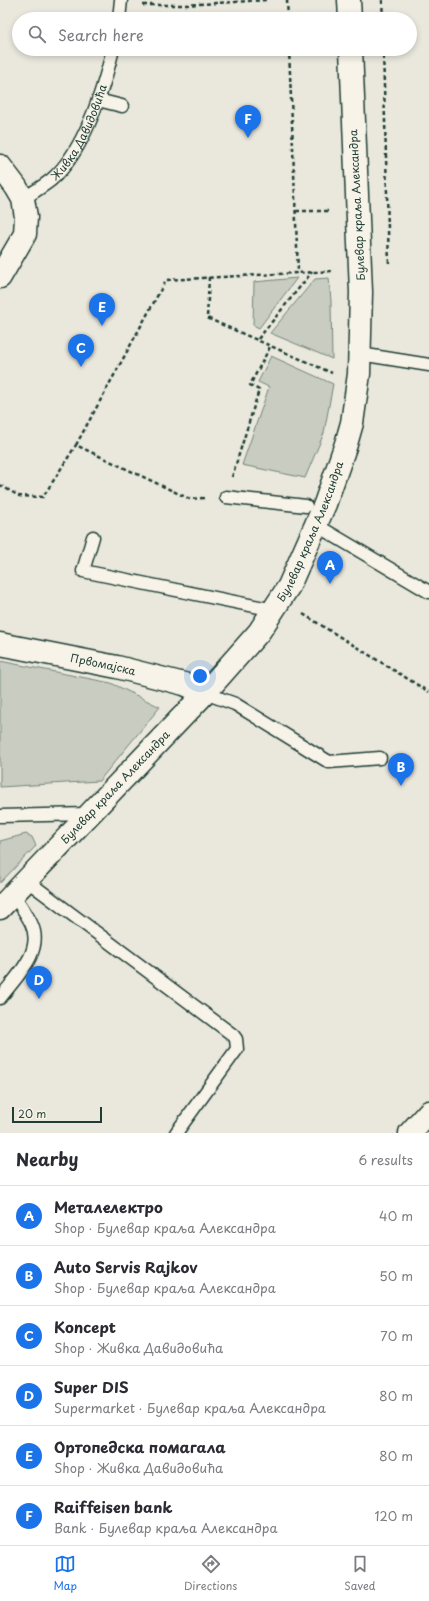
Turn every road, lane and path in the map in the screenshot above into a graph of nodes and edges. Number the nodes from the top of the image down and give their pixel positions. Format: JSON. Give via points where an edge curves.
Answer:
{"nodes":[{"id":1,"x":266,"y":0,"type":"edge"},
{"id":2,"x":287,"y":0,"type":"edge"},
{"id":3,"x":349,"y":0,"type":"edge"},
{"id":4,"x":382,"y":0,"type":"edge"},
{"id":5,"x":121,"y":3,"type":"edge"},
{"id":6,"x":288,"y":12,"type":"edge"},
{"id":7,"x":350,"y":12,"type":"edge"},
{"id":8,"x":382,"y":12,"type":"edge"},
{"id":9,"x":112,"y":56,"type":"edge"},
{"id":10,"x":289,"y":56,"type":"edge"},
{"id":11,"x":351,"y":56,"type":"edge"},
{"id":12,"x":384,"y":56,"type":"edge"},
{"id":13,"x":98,"y":100,"type":"junction"},
{"id":14,"x":122,"y":106,"type":"dead end"},
{"id":15,"x":0,"y":166,"type":"edge"},
{"id":16,"x":23,"y":199,"type":"junction"},
{"id":17,"x":296,"y":211,"type":"junction"},
{"id":18,"x":333,"y":211,"type":"dead end"},
{"id":19,"x":335,"y":263,"type":"dead end"},
{"id":20,"x":336,"y":271,"type":"junction"},
{"id":21,"x":298,"y":272,"type":"junction"},
{"id":22,"x":312,"y":272,"type":"junction"},
{"id":23,"x":389,"y":272,"type":"dead end"},
{"id":24,"x":0,"y":277,"type":"edge"},
{"id":25,"x":209,"y":277,"type":"junction"},
{"id":26,"x":336,"y":278,"type":"dead end"},
{"id":27,"x":258,"y":339,"type":"junction"},
{"id":28,"x":271,"y":345,"type":"junction"},
{"id":29,"x":360,"y":354,"type":"junction"},
{"id":30,"x":429,"y":365,"type":"edge"},
{"id":31,"x":333,"y":373,"type":"dead end"},
{"id":32,"x":76,"y":445,"type":"junction"},
{"id":33,"x":0,"y":485,"type":"edge"},
{"id":34,"x":226,"y":497,"type":"junction"},
{"id":35,"x":306,"y":506,"type":"dead end"},
{"id":36,"x":316,"y":525,"type":"junction"},
{"id":37,"x":92,"y":537,"type":"dead end"},
{"id":38,"x":429,"y":592,"type":"edge"},
{"id":39,"x":274,"y":610,"type":"junction"},
{"id":40,"x":303,"y":614,"type":"dead end"},
{"id":41,"x":0,"y":644,"type":"edge"},
{"id":42,"x":429,"y":692,"type":"edge"},
{"id":43,"x":205,"y":693,"type":"junction"},
{"id":44,"x":380,"y":758,"type":"dead end"},
{"id":45,"x":89,"y":814,"type":"junction"},
{"id":46,"x":0,"y":816,"type":"edge"},
{"id":47,"x":13,"y":894,"type":"edge"},
{"id":48,"x":0,"y":998,"type":"edge"},
{"id":49,"x":429,"y":1112,"type":"edge"},
{"id":50,"x":176,"y":1133,"type":"edge"},
{"id":51,"x":410,"y":1133,"type":"edge"}],
"edges":[{"from":1,"to":5,"type":"path","via":[[184,5]]},
{"from":2,"to":6,"type":"path"},
{"from":3,"to":7,"type":"main road"},
{"from":4,"to":8,"type":"path"},
{"from":9,"to":13,"type":"lane","name":"Живка Давидовића"},
{"from":10,"to":17,"type":"path"},
{"from":11,"to":29,"type":"main road","name":"Булевар краља Александра","via":[[361,292]]},
{"from":12,"to":23,"type":"path"},
{"from":13,"to":14,"type":"lane"},
{"from":13,"to":16,"type":"lane","name":"Живка Давидовића","via":[[73,153],[51,180]]},
{"from":15,"to":16,"type":"main road"},
{"from":16,"to":24,"type":"main road","via":[[26,234]]},
{"from":17,"to":18,"type":"path"},
{"from":17,"to":21,"type":"path"},
{"from":19,"to":20,"type":"path"},
{"from":20,"to":22,"type":"path"},
{"from":20,"to":26,"type":"path"},
{"from":21,"to":22,"type":"path"},
{"from":21,"to":25,"type":"path"},
{"from":22,"to":27,"type":"path"},
{"from":25,"to":27,"type":"path","via":[[207,318]]},
{"from":25,"to":32,"type":"path","via":[[166,280]]},
{"from":27,"to":28,"type":"path"},
{"from":28,"to":31,"type":"path"},
{"from":28,"to":34,"type":"path","via":[[250,385],[259,390]]},
{"from":29,"to":30,"type":"lane"},
{"from":29,"to":36,"type":"main road","name":"Булевар краља Александра","via":[[357,395],[350,430]]},
{"from":32,"to":33,"type":"path","via":[[43,497],[19,496]]},
{"from":32,"to":34,"type":"path","via":[[190,499]]},
{"from":34,"to":35,"type":"lane"},
{"from":36,"to":38,"type":"lane"},
{"from":36,"to":39,"type":"main road","name":"Булевар краља Александра","via":[[289,586]]},
{"from":37,"to":39,"type":"lane","via":[[83,571]]},
{"from":39,"to":43,"type":"main road","name":"Булевар краља Александра","via":[[241,653]]},
{"from":40,"to":42,"type":"path"},
{"from":41,"to":43,"type":"main road","name":"Првомајска","via":[[117,667],[184,684]]},
{"from":43,"to":44,"type":"lane","via":[[235,704],[329,762]]},
{"from":43,"to":45,"type":"main road","name":"Булевар краља Александра"},
{"from":45,"to":46,"type":"lane"},
{"from":45,"to":47,"type":"main road","name":"Булевар краља Александра"},
{"from":47,"to":48,"type":"lane","via":[[32,924],[36,942],[29,960]]},
{"from":47,"to":50,"type":"lane","via":[[236,1039],[237,1049]]},
{"from":49,"to":51,"type":"main road"}]}
